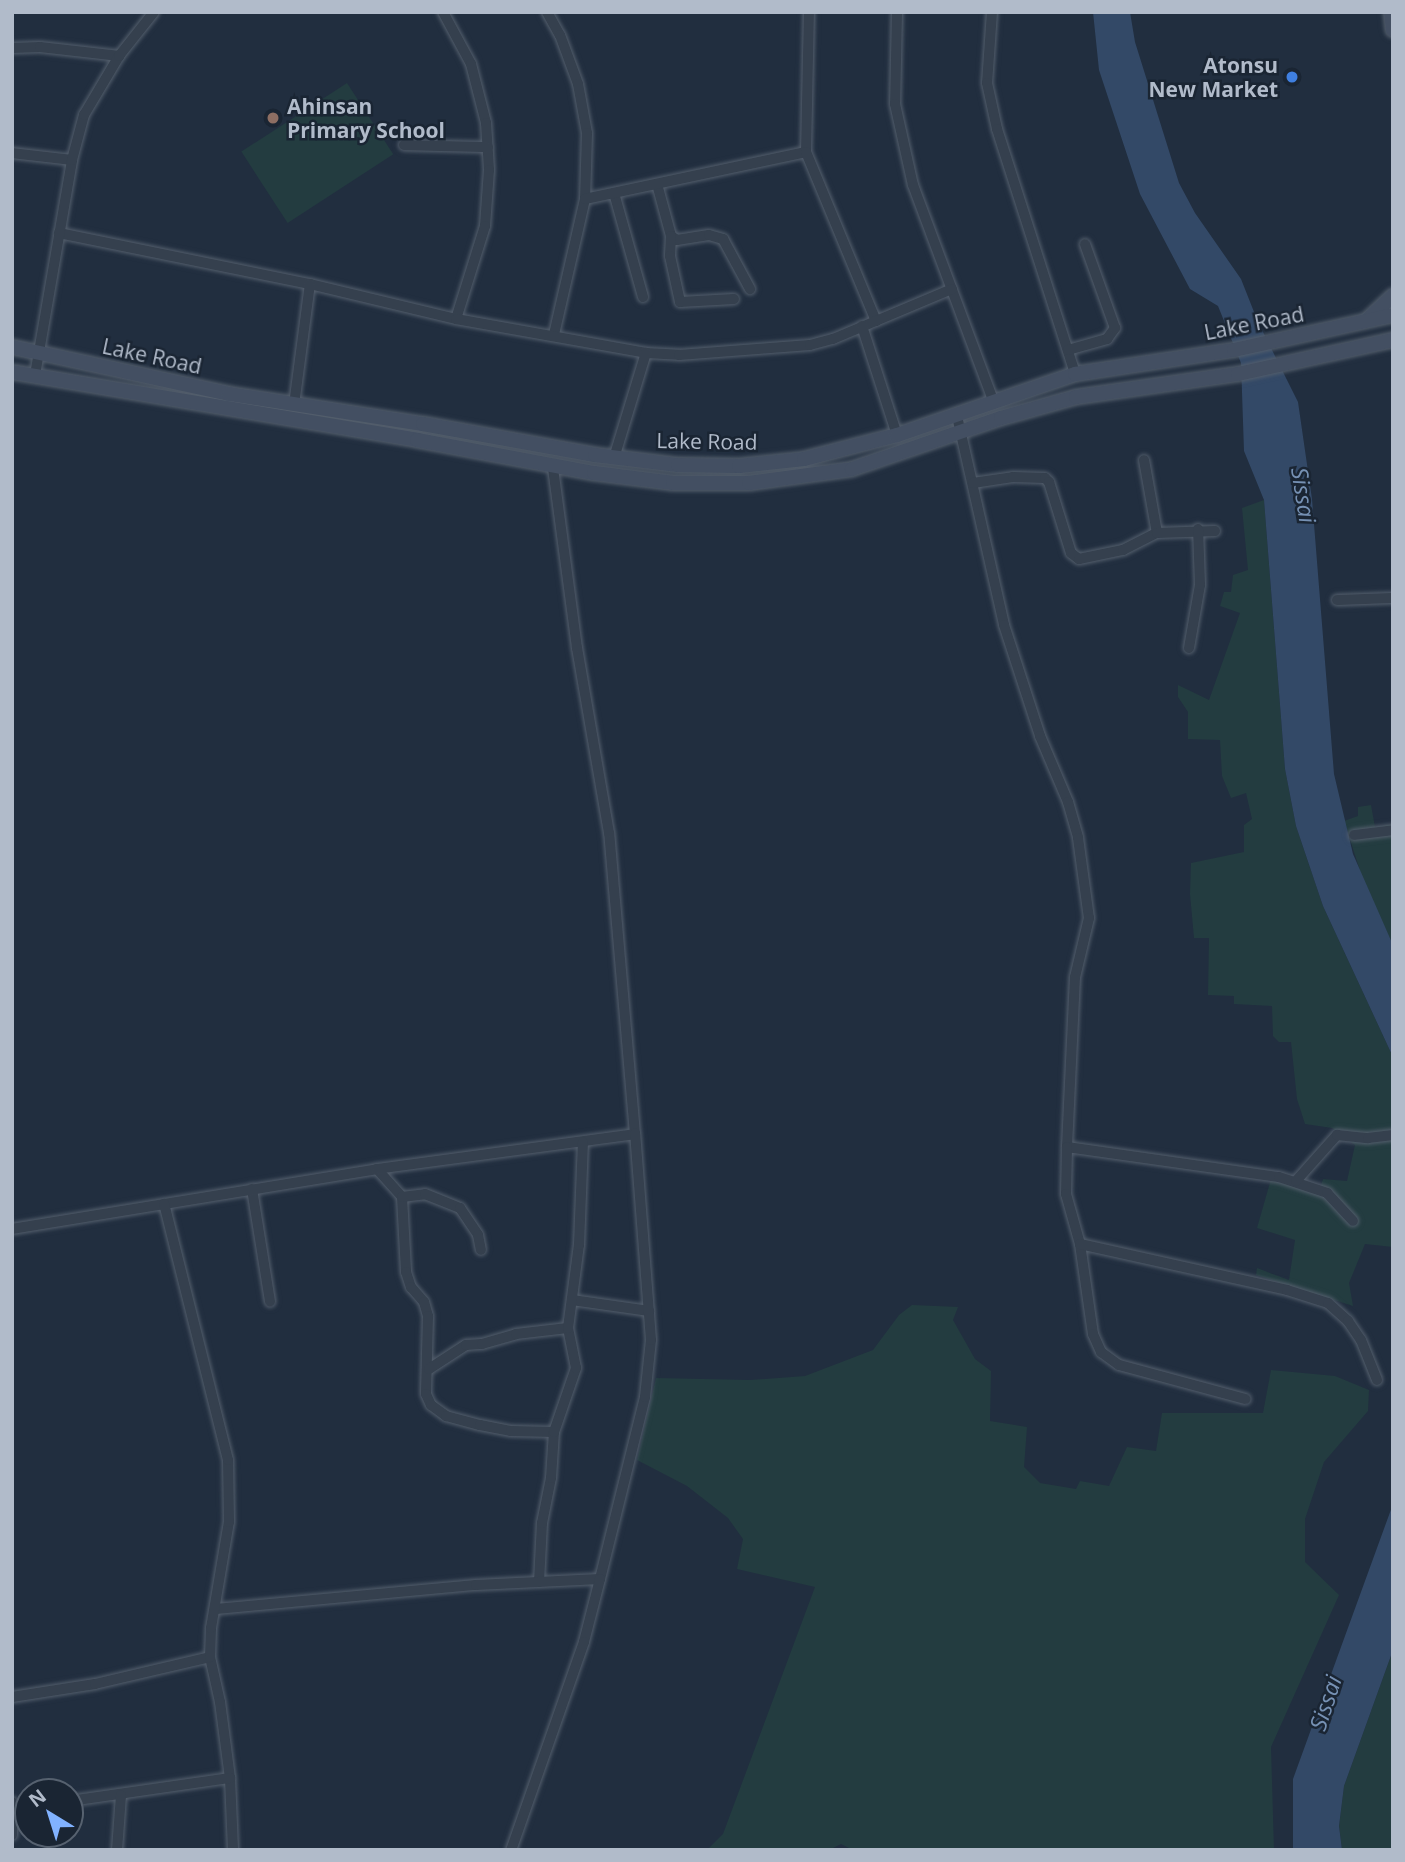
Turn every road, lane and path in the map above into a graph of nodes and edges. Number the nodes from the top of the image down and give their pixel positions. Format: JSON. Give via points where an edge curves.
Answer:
{"nodes":[{"id":1,"x":154,"y":12,"type":"edge"},
{"id":2,"x":443,"y":12,"type":"edge"},
{"id":3,"x":547,"y":12,"type":"edge"},
{"id":4,"x":809,"y":12,"type":"edge"},
{"id":5,"x":897,"y":12,"type":"edge"},
{"id":6,"x":992,"y":12,"type":"edge"},
{"id":7,"x":1391,"y":12,"type":"edge"},
{"id":8,"x":1393,"y":30,"type":"edge"},
{"id":9,"x":12,"y":48,"type":"edge"},
{"id":10,"x":120,"y":56,"type":"junction"},
{"id":11,"x":404,"y":145,"type":"dead end"},
{"id":12,"x":488,"y":147,"type":"junction"},
{"id":13,"x":806,"y":152,"type":"junction"},
{"id":14,"x":12,"y":153,"type":"edge"},
{"id":15,"x":72,"y":160,"type":"junction"},
{"id":16,"x":657,"y":184,"type":"junction"},
{"id":17,"x":614,"y":193,"type":"junction"},
{"id":18,"x":585,"y":199,"type":"junction"},
{"id":19,"x":59,"y":233,"type":"junction"},
{"id":20,"x":671,"y":236,"type":"junction"},
{"id":21,"x":1085,"y":244,"type":"dead end"},
{"id":22,"x":310,"y":284,"type":"junction"},
{"id":23,"x":750,"y":289,"type":"dead end"},
{"id":24,"x":952,"y":289,"type":"junction"},
{"id":25,"x":1393,"y":296,"type":"edge"},
{"id":26,"x":643,"y":298,"type":"dead end"},
{"id":27,"x":734,"y":299,"type":"dead end"},
{"id":28,"x":1393,"y":315,"type":"edge"},
{"id":29,"x":456,"y":319,"type":"junction"},
{"id":30,"x":876,"y":321,"type":"junction"},
{"id":31,"x":1365,"y":321,"type":"junction"},
{"id":32,"x":862,"y":326,"type":"junction"},
{"id":33,"x":554,"y":334,"type":"junction"},
{"id":34,"x":1393,"y":340,"type":"edge"},
{"id":35,"x":12,"y":347,"type":"edge"},
{"id":36,"x":1068,"y":350,"type":"junction"},
{"id":37,"x":646,"y":353,"type":"junction"},
{"id":38,"x":38,"y":354,"type":"junction"},
{"id":39,"x":12,"y":372,"type":"edge"},
{"id":40,"x":1075,"y":374,"type":"junction"},
{"id":41,"x":35,"y":375,"type":"junction"},
{"id":42,"x":994,"y":403,"type":"junction"},
{"id":43,"x":293,"y":405,"type":"junction"},
{"id":44,"x":957,"y":416,"type":"junction"},
{"id":45,"x":961,"y":431,"type":"junction"},
{"id":46,"x":897,"y":435,"type":"junction"},
{"id":47,"x":614,"y":458,"type":"junction"},
{"id":48,"x":1144,"y":460,"type":"dead end"},
{"id":49,"x":553,"y":467,"type":"junction"},
{"id":50,"x":973,"y":483,"type":"junction"},
{"id":51,"x":1198,"y":529,"type":"junction"},
{"id":52,"x":1215,"y":531,"type":"dead end"},
{"id":53,"x":1157,"y":533,"type":"junction"},
{"id":54,"x":1393,"y":598,"type":"edge"},
{"id":55,"x":1337,"y":600,"type":"dead end"},
{"id":56,"x":1189,"y":648,"type":"dead end"},
{"id":57,"x":1393,"y":830,"type":"edge"},
{"id":58,"x":1354,"y":835,"type":"dead end"},
{"id":59,"x":635,"y":1134,"type":"junction"},
{"id":60,"x":1393,"y":1135,"type":"edge"},
{"id":61,"x":583,"y":1142,"type":"junction"},
{"id":62,"x":1067,"y":1147,"type":"junction"},
{"id":63,"x":377,"y":1169,"type":"junction"},
{"id":64,"x":1296,"y":1181,"type":"junction"},
{"id":65,"x":252,"y":1189,"type":"junction"},
{"id":66,"x":402,"y":1197,"type":"junction"},
{"id":67,"x":164,"y":1204,"type":"junction"},
{"id":68,"x":1353,"y":1221,"type":"dead end"},
{"id":69,"x":12,"y":1229,"type":"edge"},
{"id":70,"x":1080,"y":1244,"type":"junction"},
{"id":71,"x":481,"y":1250,"type":"dead end"},
{"id":72,"x":572,"y":1300,"type":"junction"},
{"id":73,"x":270,"y":1302,"type":"dead end"},
{"id":74,"x":649,"y":1311,"type":"junction"},
{"id":75,"x":568,"y":1328,"type":"junction"},
{"id":76,"x":429,"y":1369,"type":"junction"},
{"id":77,"x":1377,"y":1380,"type":"dead end"},
{"id":78,"x":1245,"y":1399,"type":"dead end"},
{"id":79,"x":554,"y":1432,"type":"junction"},
{"id":80,"x":600,"y":1579,"type":"junction"},
{"id":81,"x":539,"y":1582,"type":"junction"},
{"id":82,"x":216,"y":1609,"type":"junction"},
{"id":83,"x":210,"y":1657,"type":"junction"},
{"id":84,"x":12,"y":1697,"type":"edge"},
{"id":85,"x":230,"y":1778,"type":"junction"},
{"id":86,"x":121,"y":1795,"type":"junction"},
{"id":87,"x":84,"y":1799,"type":"edge"},
{"id":88,"x":13,"y":1807,"type":"edge"},
{"id":89,"x":12,"y":1835,"type":"edge"},
{"id":90,"x":117,"y":1850,"type":"edge"},
{"id":91,"x":233,"y":1850,"type":"edge"},
{"id":92,"x":511,"y":1850,"type":"edge"}],
"edges":[{"from":1,"to":10,"type":"street"},
{"from":2,"to":12,"type":"street","via":[[471,64]]},
{"from":3,"to":18,"type":"street","via":[[578,84],[587,133]]},
{"from":4,"to":13,"type":"street"},
{"from":5,"to":24,"type":"street","via":[[895,104],[913,185]]},
{"from":6,"to":36,"type":"street","via":[[987,83],[997,129]]},
{"from":7,"to":8,"type":"main road"},
{"from":9,"to":10,"type":"street"},
{"from":10,"to":15,"type":"street","via":[[85,115]]},
{"from":11,"to":12,"type":"street"},
{"from":12,"to":29,"type":"street","via":[[485,226]]},
{"from":13,"to":16,"type":"street"},
{"from":13,"to":30,"type":"street"},
{"from":14,"to":15,"type":"street"},
{"from":15,"to":19,"type":"street"},
{"from":16,"to":17,"type":"street"},
{"from":16,"to":20,"type":"street"},
{"from":17,"to":18,"type":"street"},
{"from":17,"to":26,"type":"street"},
{"from":18,"to":33,"type":"street"},
{"from":19,"to":22,"type":"street"},
{"from":19,"to":38,"type":"street"},
{"from":20,"to":23,"type":"street","via":[[677,240],[709,235],[723,239]]},
{"from":20,"to":27,"type":"street","via":[[670,256],[680,302]]},
{"from":21,"to":36,"type":"street","via":[[1115,328],[1107,339]]},
{"from":22,"to":29,"type":"street"},
{"from":22,"to":43,"type":"street"},
{"from":24,"to":30,"type":"street"},
{"from":24,"to":42,"type":"street"},
{"from":25,"to":31,"type":"main road"},
{"from":28,"to":31,"type":"main road","name":"Lake Road"},
{"from":29,"to":33,"type":"street"},
{"from":30,"to":32,"type":"street"},
{"from":31,"to":40,"type":"main road","name":"Lake Road","via":[[1234,350]]},
{"from":32,"to":37,"type":"street","via":[[810,345],[679,355]]},
{"from":32,"to":46,"type":"street"},
{"from":33,"to":37,"type":"street"},
{"from":34,"to":45,"type":"main road","name":"Lake Road","via":[[1238,374],[1076,397]]},
{"from":35,"to":38,"type":"main road","name":"Lake Road"},
{"from":36,"to":40,"type":"street"},
{"from":37,"to":47,"type":"street"},
{"from":38,"to":41,"type":"street"},
{"from":38,"to":43,"type":"main road","name":"Lake Road"},
{"from":39,"to":41,"type":"main road","name":"Lake Road"},
{"from":40,"to":42,"type":"main road","name":"Lake Road"},
{"from":41,"to":49,"type":"main road","name":"Lake Road"},
{"from":42,"to":44,"type":"main road","name":"Lake Road"},
{"from":43,"to":47,"type":"main road","name":"Lake Road"},
{"from":44,"to":45,"type":"street"},
{"from":44,"to":46,"type":"main road","name":"Lake Road"},
{"from":45,"to":49,"type":"main road","name":"Lake Road","via":[[852,469],[748,483],[673,483]]},
{"from":45,"to":50,"type":"street"},
{"from":46,"to":47,"type":"main road","name":"Lake Road","via":[[804,458],[739,467]]},
{"from":48,"to":53,"type":"street"},
{"from":49,"to":59,"type":"street","via":[[577,648],[609,833]]},
{"from":50,"to":53,"type":"street","via":[[1021,476],[1045,478],[1071,553],[1079,559],[1123,550]]},
{"from":50,"to":62,"type":"street","via":[[1016,664],[1068,802],[1089,918],[1075,977]]},
{"from":51,"to":52,"type":"street"},
{"from":51,"to":53,"type":"street"},
{"from":51,"to":56,"type":"street","via":[[1200,585]]},
{"from":54,"to":55,"type":"street"},
{"from":57,"to":58,"type":"street"},
{"from":59,"to":61,"type":"street"},
{"from":59,"to":74,"type":"street"},
{"from":60,"to":64,"type":"street","via":[[1337,1135]]},
{"from":61,"to":63,"type":"street"},
{"from":61,"to":72,"type":"street"},
{"from":62,"to":64,"type":"street"},
{"from":62,"to":70,"type":"street","via":[[1066,1194]]},
{"from":63,"to":65,"type":"street"},
{"from":63,"to":66,"type":"street"},
{"from":64,"to":68,"type":"street","via":[[1327,1193]]},
{"from":65,"to":67,"type":"street"},
{"from":65,"to":73,"type":"street"},
{"from":66,"to":71,"type":"street","via":[[425,1194],[460,1208],[478,1235]]},
{"from":66,"to":76,"type":"street","via":[[405,1272],[428,1316]]},
{"from":67,"to":69,"type":"street"},
{"from":67,"to":82,"type":"street","via":[[228,1460],[229,1522]]},
{"from":70,"to":77,"type":"street","via":[[1328,1303],[1361,1339]]},
{"from":70,"to":78,"type":"street","via":[[1093,1334],[1101,1352],[1119,1365]]},
{"from":72,"to":74,"type":"street"},
{"from":72,"to":75,"type":"street"},
{"from":74,"to":80,"type":"street","via":[[645,1396]]},
{"from":75,"to":76,"type":"street","via":[[466,1345]]},
{"from":75,"to":79,"type":"street","via":[[576,1368]]},
{"from":76,"to":79,"type":"street","via":[[426,1394],[431,1405],[446,1416],[511,1431]]},
{"from":79,"to":81,"type":"street"},
{"from":80,"to":81,"type":"street"},
{"from":80,"to":92,"type":"street","via":[[584,1642]]},
{"from":81,"to":82,"type":"street"},
{"from":82,"to":83,"type":"street"},
{"from":83,"to":84,"type":"street","via":[[95,1684]]},
{"from":83,"to":85,"type":"street"},
{"from":85,"to":86,"type":"street"},
{"from":85,"to":91,"type":"street"},
{"from":86,"to":87,"type":"street"},
{"from":86,"to":90,"type":"street"},
{"from":88,"to":89,"type":"street"}]}
